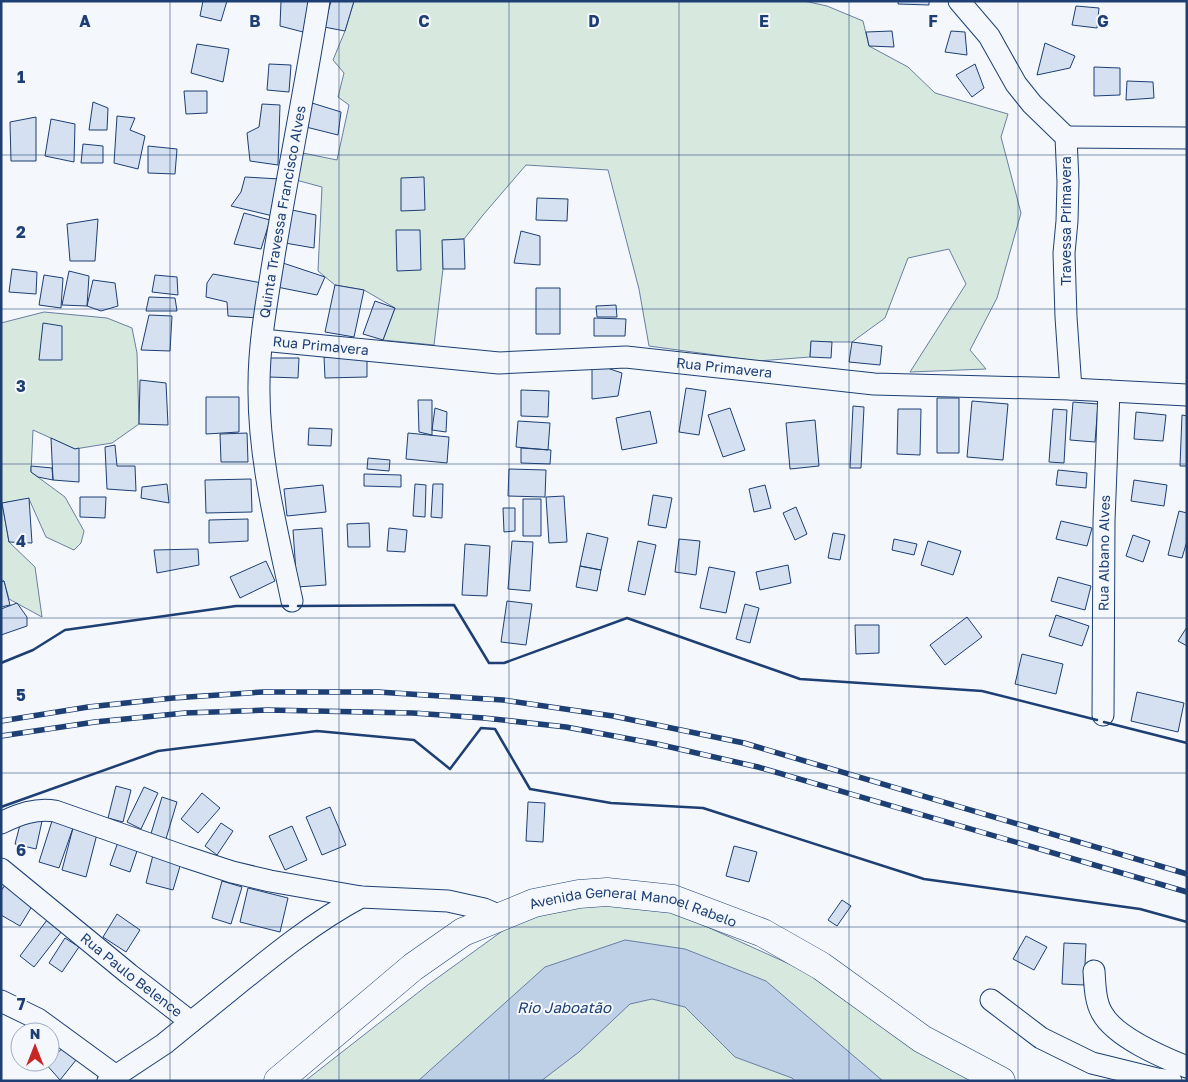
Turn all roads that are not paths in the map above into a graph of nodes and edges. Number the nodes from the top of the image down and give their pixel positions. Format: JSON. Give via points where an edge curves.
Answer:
{"nodes":[{"id":1,"x":319,"y":1,"type":"edge"},
{"id":2,"x":959,"y":1,"type":"edge"},
{"id":3,"x":1066,"y":136,"type":"junction"},
{"id":4,"x":1187,"y":138,"type":"edge"},
{"id":5,"x":262,"y":340,"type":"junction"},
{"id":6,"x":1071,"y":389,"type":"junction"},
{"id":7,"x":1109,"y":391,"type":"junction"},
{"id":8,"x":1187,"y":395,"type":"edge"},
{"id":9,"x":292,"y":601,"type":"dead end"},
{"id":10,"x":1103,"y":715,"type":"dead end"},
{"id":11,"x":1,"y":823,"type":"edge"},
{"id":12,"x":1,"y":869,"type":"edge"},
{"id":13,"x":361,"y":897,"type":"junction"},
{"id":14,"x":504,"y":917,"type":"junction"},
{"id":15,"x":1094,"y":971,"type":"dead end"},
{"id":16,"x":991,"y":1000,"type":"dead end"},
{"id":17,"x":1,"y":1001,"type":"edge"},
{"id":18,"x":191,"y":1022,"type":"junction"},
{"id":19,"x":1187,"y":1067,"type":"edge"},
{"id":20,"x":112,"y":1078,"type":"edge"},
{"id":21,"x":278,"y":1081,"type":"edge"},
{"id":22,"x":1001,"y":1081,"type":"edge"},
{"id":23,"x":1171,"y":1081,"type":"edge"}],
"edges":[{"from":1,"to":5,"type":"street","name":"Quinta Travessa Francisco Alves"},
{"from":2,"to":3,"type":"street","name":"Travessa Primavera","via":[[989,36],[1016,84]]},
{"from":3,"to":4,"type":"street"},
{"from":3,"to":6,"type":"street","name":"Travessa Primavera","via":[[1068,182],[1064,262]]},
{"from":5,"to":6,"type":"street","name":"Rua Primavera","via":[[499,363],[626,357],[874,384]]},
{"from":5,"to":9,"type":"street","name":"Quinta Travessa Francisco Alves","via":[[259,386],[262,443],[273,515]]},
{"from":6,"to":7,"type":"street","name":"Rua Primavera"},
{"from":7,"to":8,"type":"street","name":"Rua Primavera"},
{"from":7,"to":10,"type":"street","name":"Rua Albano Alves","via":[[1104,521]]},
{"from":11,"to":13,"type":"street","via":[[27,812],[55,811],[232,872]]},
{"from":12,"to":18,"type":"street","name":"Rua Paulo Belence"},
{"from":13,"to":14,"type":"street","via":[[448,901]]},
{"from":13,"to":18,"type":"street","name":"Rua Paulo Belence","via":[[316,924]]},
{"from":14,"to":21,"type":"main road","name":"Avenida General Manoel Rabelo","via":[[463,932],[413,967]]},
{"from":14,"to":22,"type":"main road","name":"Avenida General Manoel Rabelo","via":[[534,903],[579,894],[607,892],[673,900],[763,933],[822,966],[922,1039]]},
{"from":15,"to":19,"type":"street","via":[[1098,1006],[1106,1019],[1154,1053]]},
{"from":16,"to":23,"type":"street","via":[[1042,1038],[1092,1063]]},
{"from":17,"to":20,"type":"street","via":[[38,1019]]},
{"from":18,"to":20,"type":"street"}]}
